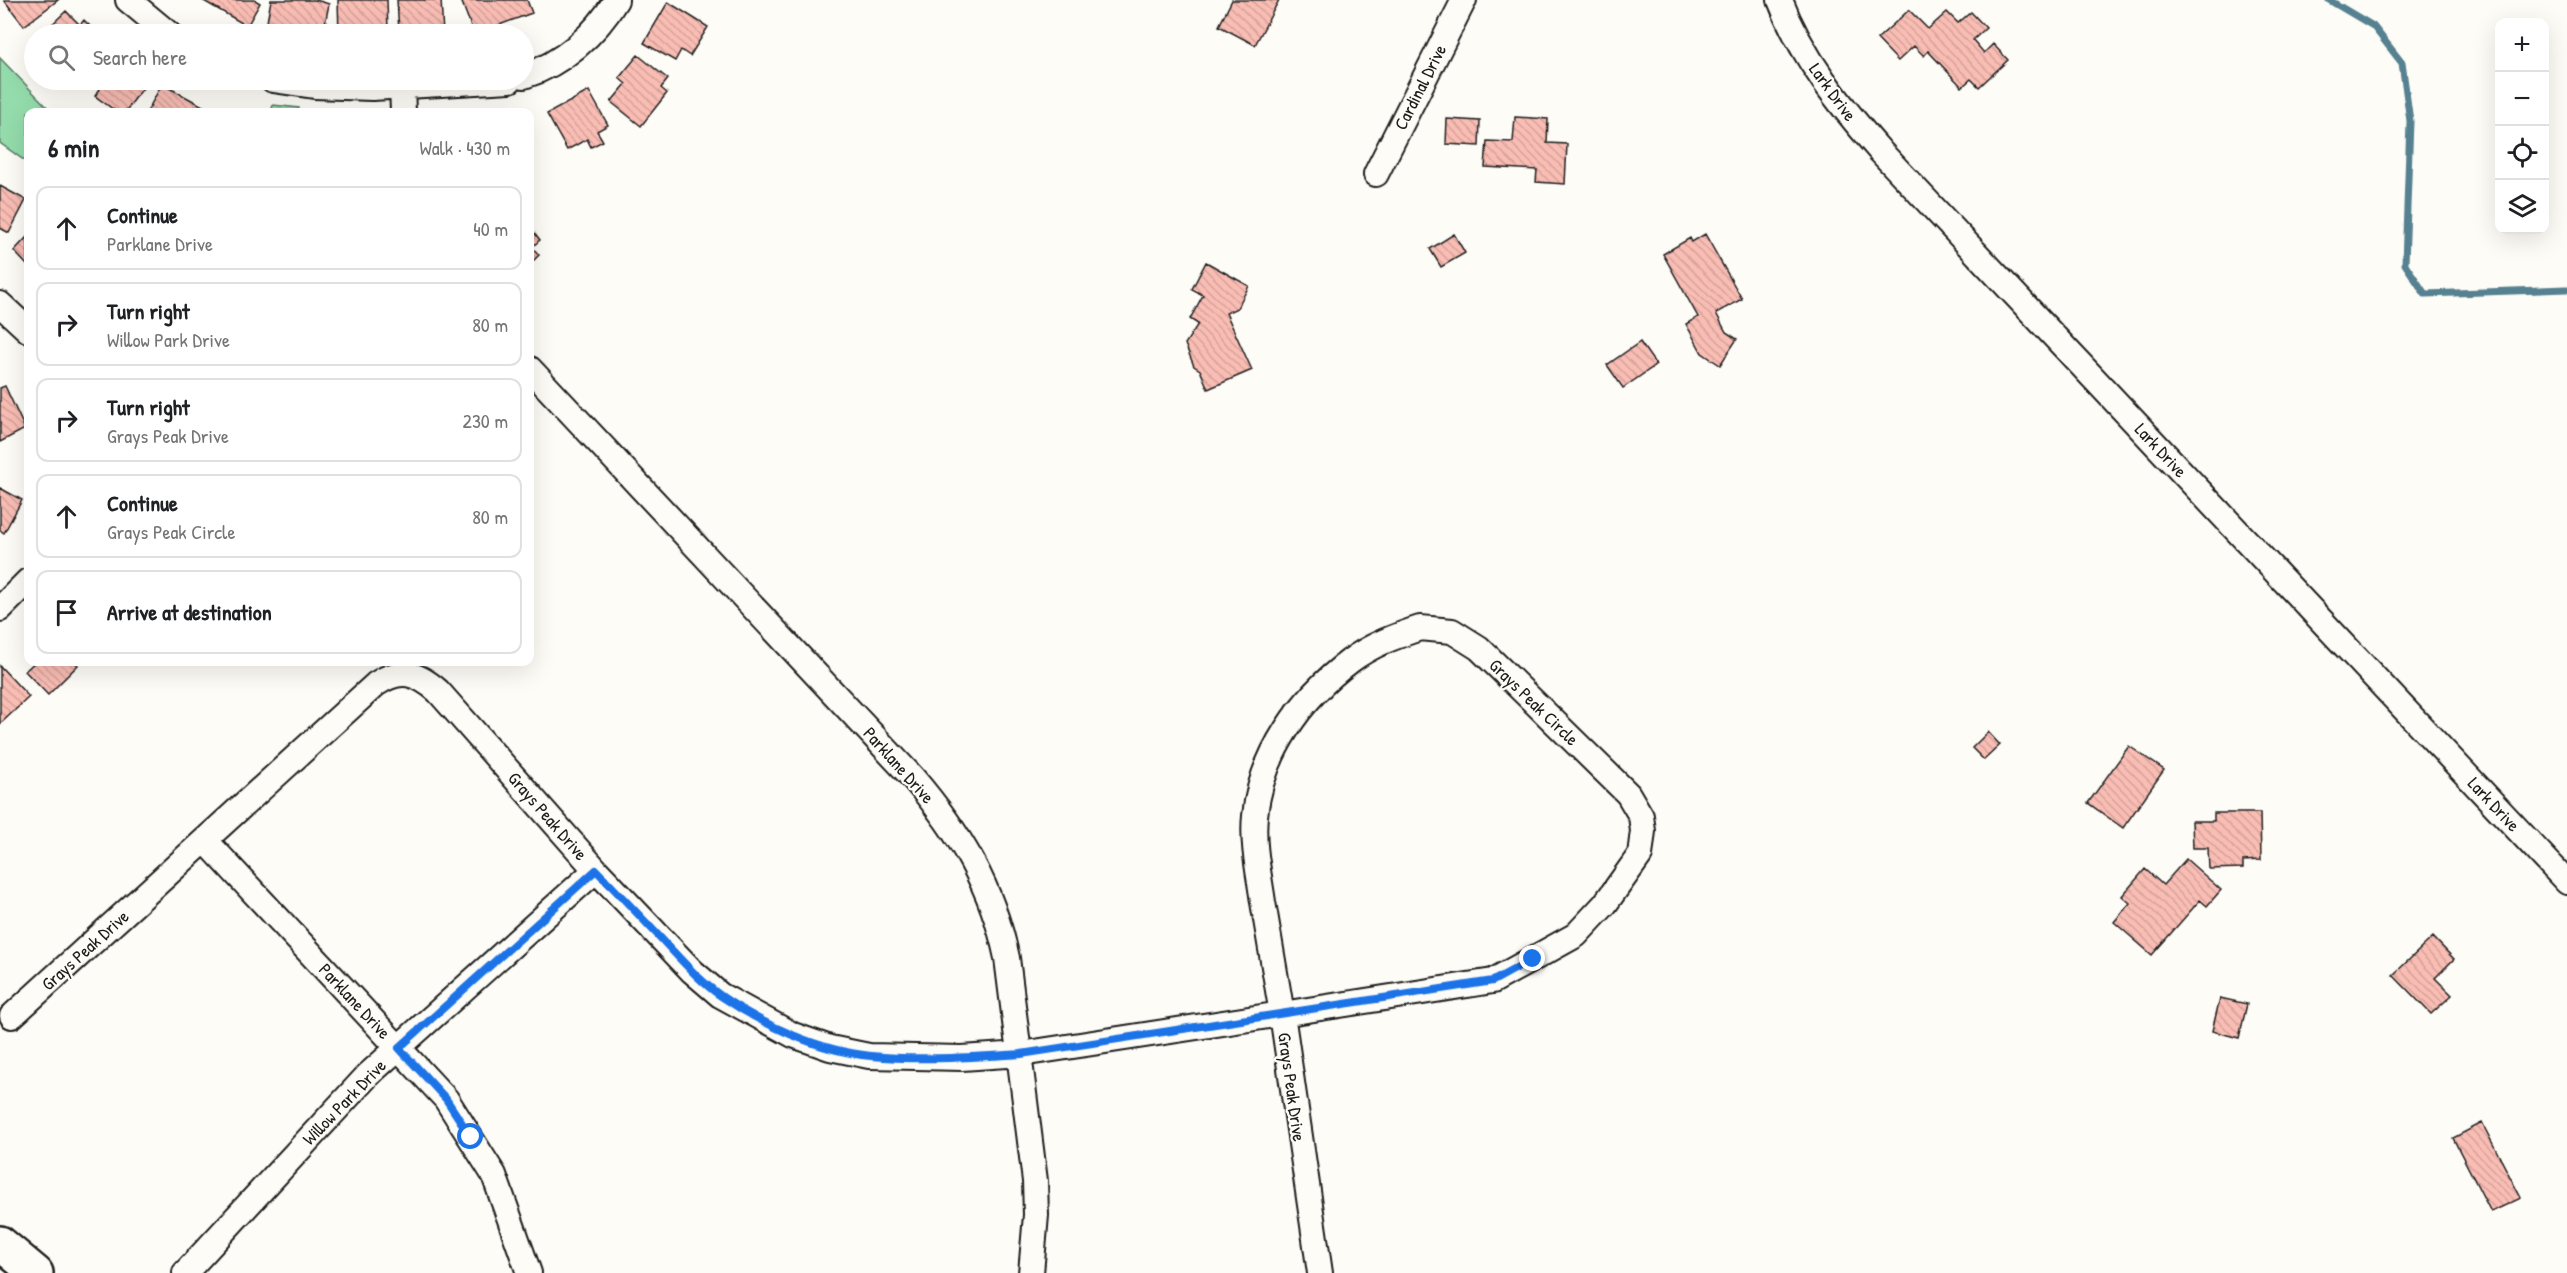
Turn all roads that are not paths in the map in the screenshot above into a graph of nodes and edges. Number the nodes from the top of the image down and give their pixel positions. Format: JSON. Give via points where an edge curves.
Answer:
{"nodes":[{"id":1,"x":128,"y":0,"type":"edge"},
{"id":2,"x":616,"y":0,"type":"edge"},
{"id":3,"x":1464,"y":0,"type":"edge"},
{"id":4,"x":1780,"y":0,"type":"edge"},
{"id":5,"x":157,"y":24,"type":"edge"},
{"id":6,"x":534,"y":72,"type":"edge"},
{"id":7,"x":402,"y":90,"type":"edge"},
{"id":8,"x":403,"y":108,"type":"edge"},
{"id":9,"x":1376,"y":174,"type":"dead end"},
{"id":10,"x":0,"y":304,"type":"edge"},
{"id":11,"x":24,"y":326,"type":"edge"},
{"id":12,"x":534,"y":373,"type":"edge"},
{"id":13,"x":24,"y":585,"type":"edge"},
{"id":14,"x":0,"y":609,"type":"edge"},
{"id":15,"x":205,"y":840,"type":"junction"},
{"id":16,"x":596,"y":870,"type":"junction"},
{"id":17,"x":2567,"y":882,"type":"edge"},
{"id":18,"x":1282,"y":1014,"type":"junction"},
{"id":19,"x":12,"y":1016,"type":"dead end"},
{"id":20,"x":399,"y":1048,"type":"junction"},
{"id":21,"x":1021,"y":1054,"type":"junction"},
{"id":22,"x":0,"y":1243,"type":"edge"},
{"id":23,"x":36,"y":1273,"type":"edge"},
{"id":24,"x":185,"y":1273,"type":"edge"},
{"id":25,"x":529,"y":1273,"type":"edge"},
{"id":26,"x":1031,"y":1273,"type":"edge"},
{"id":27,"x":1320,"y":1273,"type":"edge"}],
"edges":[{"from":1,"to":5,"type":"street"},
{"from":2,"to":6,"type":"street","via":[[582,42]]},
{"from":3,"to":9,"type":"street","name":"Cardinal Drive"},
{"from":4,"to":17,"type":"street","name":"Lark Drive","via":[[1811,63],[1881,152]]},
{"from":7,"to":8,"type":"street"},
{"from":10,"to":11,"type":"street"},
{"from":12,"to":21,"type":"street","name":"Parklane Drive","via":[[940,810],[984,882],[1000,922]]},
{"from":13,"to":14,"type":"street"},
{"from":15,"to":16,"type":"street","name":"Grays Peak Drive","via":[[376,684],[404,674],[421,677],[438,691]]},
{"from":15,"to":19,"type":"street","name":"Grays Peak Drive"},
{"from":15,"to":20,"type":"street","name":"Parklane Drive"},
{"from":16,"to":20,"type":"street","name":"Willow Park Drive"},
{"from":16,"to":21,"type":"street","name":"Grays Peak Drive","via":[[720,995],[793,1035],[869,1056],[954,1058]]},
{"from":18,"to":18,"type":"street","name":"Grays Peak Circle","via":[[1493,981],[1576,935],[1605,904],[1640,855],[1641,816],[1628,794],[1479,648],[1452,631],[1420,628],[1388,639],[1351,660],[1305,704],[1281,735],[1260,782],[1254,818],[1257,865]]},
{"from":18,"to":21,"type":"street","name":"Grays Peak Drive"},
{"from":18,"to":27,"type":"street","name":"Grays Peak Drive"},
{"from":20,"to":24,"type":"street","name":"Willow Park Drive","via":[[368,1075]]},
{"from":20,"to":25,"type":"street","name":"Parklane Drive","via":[[446,1099],[494,1175]]},
{"from":21,"to":26,"type":"street","name":"Parklane Drive","via":[[1035,1181]]},
{"from":22,"to":23,"type":"main road"}]}
